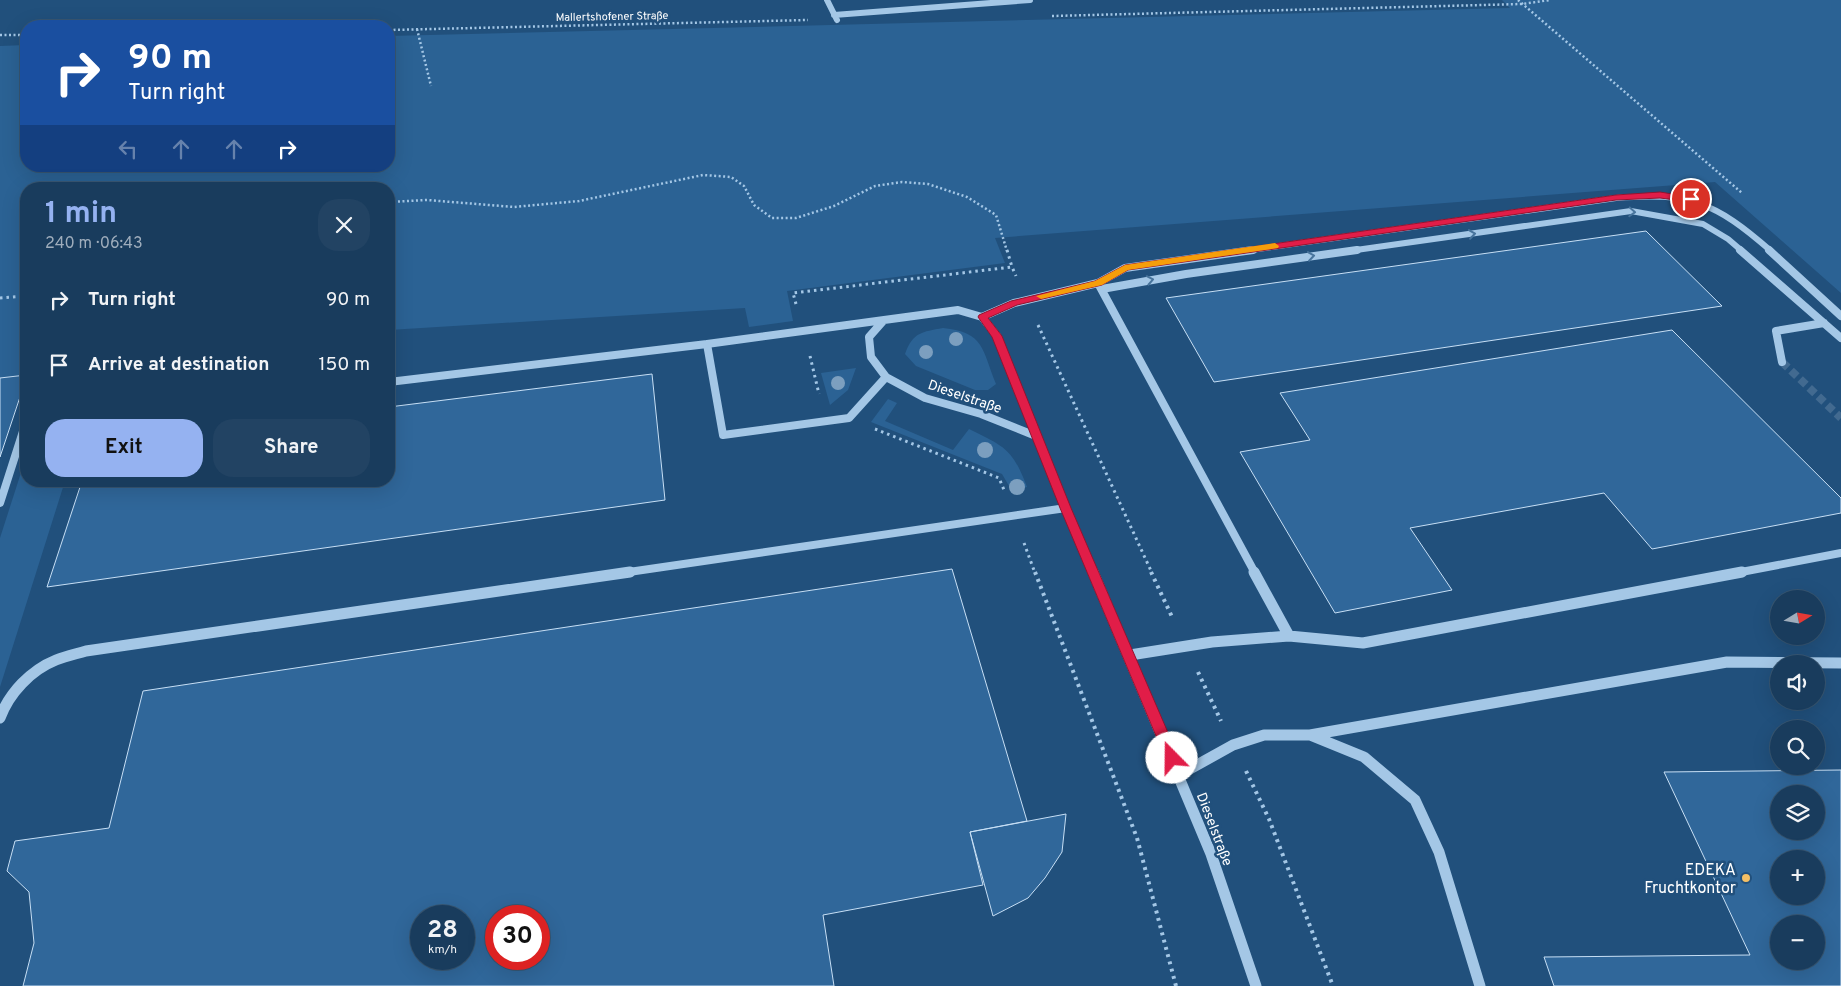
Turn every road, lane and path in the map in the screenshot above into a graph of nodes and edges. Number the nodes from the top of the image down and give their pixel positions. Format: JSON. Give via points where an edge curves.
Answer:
{"nodes":[{"id":1,"x":826,"y":0,"type":"edge"},
{"id":2,"x":1030,"y":0,"type":"edge"},
{"id":3,"x":1518,"y":0,"type":"edge"},
{"id":4,"x":1550,"y":0,"type":"edge"},
{"id":5,"x":1522,"y":4,"type":"junction"},
{"id":6,"x":1078,"y":15,"type":"dead end"},
{"id":7,"x":835,"y":17,"type":"junction"},
{"id":8,"x":417,"y":29,"type":"junction"},
{"id":9,"x":395,"y":30,"type":"edge"},
{"id":10,"x":0,"y":35,"type":"edge"},
{"id":11,"x":20,"y":35,"type":"edge"},
{"id":12,"x":431,"y":86,"type":"dead end"},
{"id":13,"x":1744,"y":194,"type":"dead end"},
{"id":14,"x":395,"y":202,"type":"edge"},
{"id":15,"x":1012,"y":267,"type":"dead end"},
{"id":16,"x":1100,"y":286,"type":"junction"},
{"id":17,"x":20,"y":296,"type":"edge"},
{"id":18,"x":0,"y":298,"type":"edge"},
{"id":19,"x":1841,"y":316,"type":"edge"},
{"id":20,"x":982,"y":317,"type":"junction"},
{"id":21,"x":884,"y":320,"type":"junction"},
{"id":22,"x":1824,"y":323,"type":"junction"},
{"id":23,"x":1841,"y":338,"type":"edge"},
{"id":24,"x":707,"y":344,"type":"junction"},
{"id":25,"x":1782,"y":362,"type":"tunnel mouth"},
{"id":26,"x":886,"y":377,"type":"junction"},
{"id":27,"x":395,"y":381,"type":"edge"},
{"id":28,"x":1036,"y":436,"type":"junction"},
{"id":29,"x":20,"y":441,"type":"edge"},
{"id":30,"x":0,"y":503,"type":"edge"},
{"id":31,"x":1066,"y":508,"type":"junction"},
{"id":32,"x":1841,"y":552,"type":"edge"},
{"id":33,"x":1290,"y":636,"type":"junction"},
{"id":34,"x":1130,"y":655,"type":"junction"},
{"id":35,"x":1841,"y":663,"type":"edge"},
{"id":36,"x":0,"y":718,"type":"edge"},
{"id":37,"x":1310,"y":735,"type":"junction"},
{"id":38,"x":1179,"y":775,"type":"junction"},
{"id":39,"x":1256,"y":986,"type":"edge"},
{"id":40,"x":1480,"y":986,"type":"edge"}],
"edges":[{"from":1,"to":7,"type":"street"},
{"from":2,"to":7,"type":"street"},
{"from":3,"to":5,"type":"path"},
{"from":4,"to":5,"type":"path"},
{"from":5,"to":6,"type":"path"},
{"from":5,"to":13,"type":"path"},
{"from":7,"to":8,"type":"path","name":"Mallertshofener Straße"},
{"from":8,"to":9,"type":"path","name":"Mallertshofener Straße"},
{"from":8,"to":12,"type":"path"},
{"from":10,"to":11,"type":"path"},
{"from":14,"to":15,"type":"path","via":[[427,200],[514,207],[579,201],[703,175],[731,177],[744,186],[754,205],[772,218],[796,218],[834,206],[875,186],[902,182],[928,184],[967,197],[996,215]]},
{"from":16,"to":19,"type":"street","via":[[1125,268],[1616,198],[1660,195],[1691,199],[1723,213]]},
{"from":16,"to":20,"type":"street","via":[[1014,303]]},
{"from":16,"to":22,"type":"street","one_way":true,"via":[[1631,211],[1703,224],[1728,239]]},
{"from":16,"to":33,"type":"street"},
{"from":17,"to":18,"type":"path"},
{"from":20,"to":21,"type":"street","via":[[958,310]]},
{"from":20,"to":28,"type":"street","name":"Dieselstraße","via":[[997,336]]},
{"from":21,"to":24,"type":"street"},
{"from":21,"to":26,"type":"street","name":"Dieselstraße","via":[[870,337],[871,357]]},
{"from":22,"to":23,"type":"street"},
{"from":22,"to":25,"type":"street","via":[[1776,331]]},
{"from":24,"to":26,"type":"street","via":[[723,435],[849,418]]},
{"from":24,"to":27,"type":"street"},
{"from":26,"to":28,"type":"street","name":"Dieselstraße","via":[[925,398],[981,414]]},
{"from":28,"to":31,"type":"street","name":"Dieselstraße"},
{"from":29,"to":30,"type":"street"},
{"from":31,"to":34,"type":"street","name":"Dieselstraße"},
{"from":31,"to":36,"type":"street","via":[[86,651],[50,662],[20,685]]},
{"from":32,"to":33,"type":"street","via":[[1363,643]]},
{"from":33,"to":34,"type":"street","via":[[1212,642]]},
{"from":34,"to":38,"type":"street","name":"Dieselstraße"},
{"from":35,"to":37,"type":"street","via":[[1727,662]]},
{"from":37,"to":38,"type":"street","via":[[1264,735],[1233,745]]},
{"from":37,"to":40,"type":"street","via":[[1364,757],[1415,800],[1439,852]]},
{"from":38,"to":39,"type":"street","name":"Dieselstraße","via":[[1211,854]]}]}
